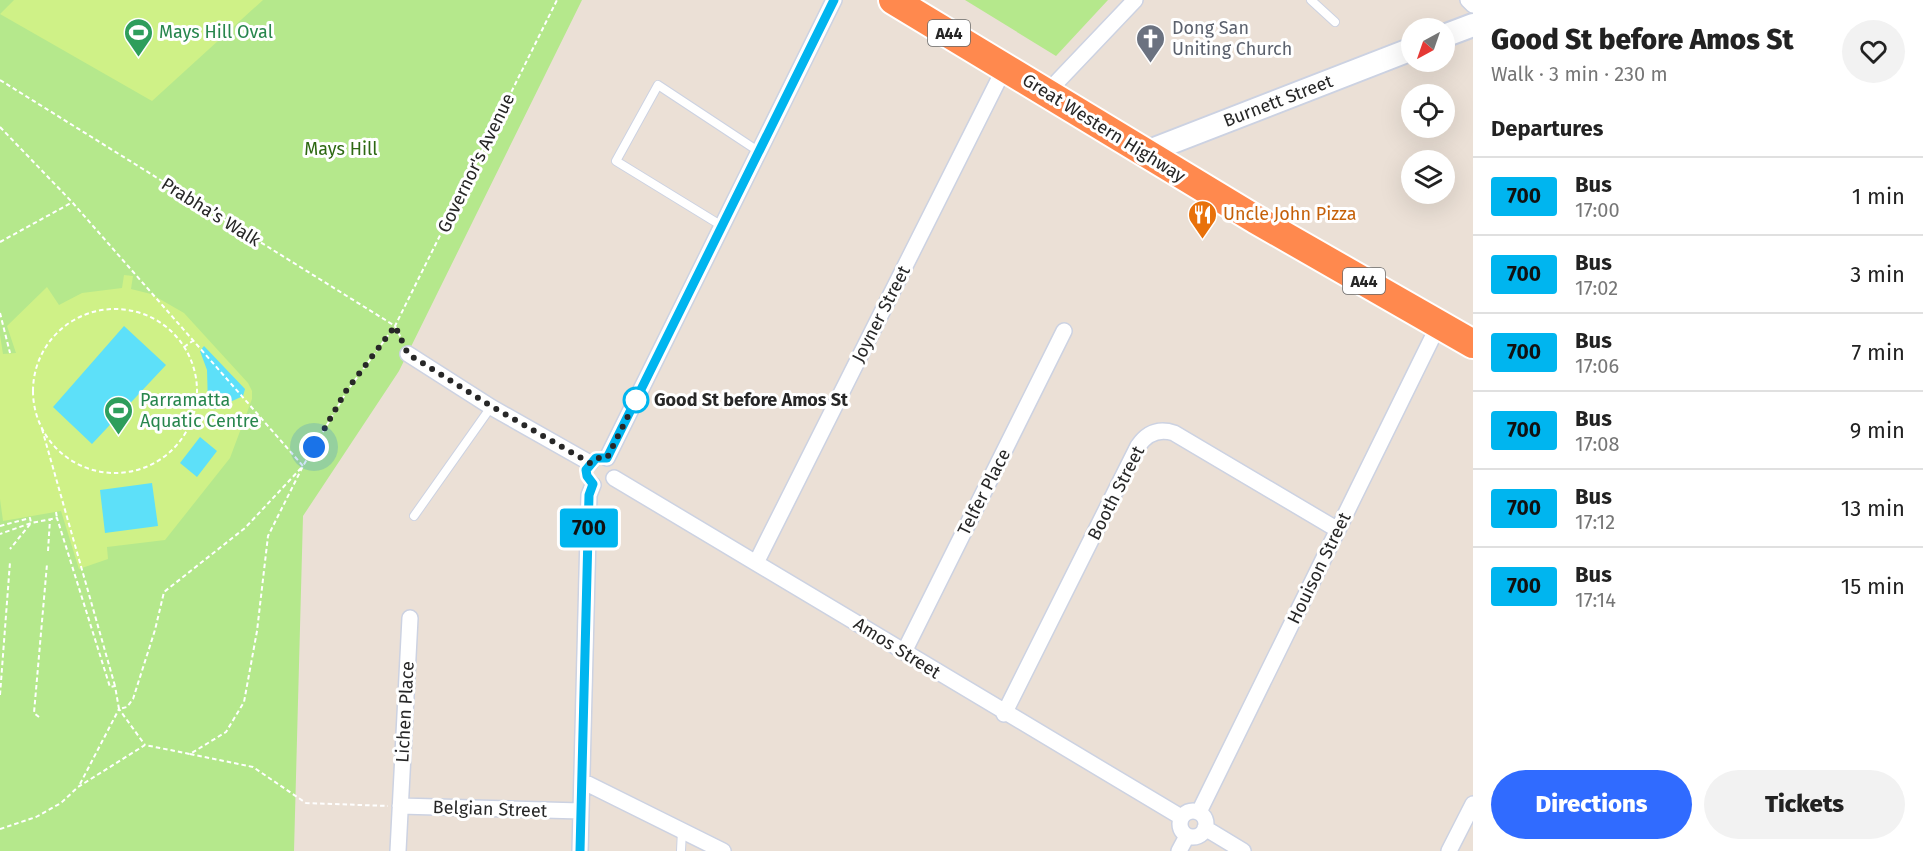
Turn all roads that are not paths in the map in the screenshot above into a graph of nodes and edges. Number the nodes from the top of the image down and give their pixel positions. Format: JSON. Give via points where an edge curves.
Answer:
{"nodes":[{"id":1,"x":834,"y":0,"type":"edge"},
{"id":2,"x":893,"y":0,"type":"edge"},
{"id":3,"x":925,"y":0,"type":"edge"},
{"id":4,"x":1135,"y":0,"type":"edge"},
{"id":5,"x":1311,"y":0,"type":"edge"},
{"id":6,"x":1468,"y":0,"type":"edge"},
{"id":7,"x":1473,"y":5,"type":"edge"},
{"id":8,"x":1335,"y":22,"type":"dead end"},
{"id":9,"x":1473,"y":24,"type":"edge"},
{"id":10,"x":1455,"y":31,"type":"edge"},
{"id":11,"x":1401,"y":52,"type":"edge"},
{"id":12,"x":1005,"y":67,"type":"junction"},
{"id":13,"x":1057,"y":82,"type":"junction"},
{"id":14,"x":1154,"y":149,"type":"junction"},
{"id":15,"x":758,"y":151,"type":"junction"},
{"id":16,"x":722,"y":226,"type":"junction"},
{"id":17,"x":1439,"y":324,"type":"junction"},
{"id":18,"x":1473,"y":329,"type":"edge"},
{"id":19,"x":1064,"y":331,"type":"dead end"},
{"id":20,"x":1473,"y":344,"type":"edge"},
{"id":21,"x":408,"y":354,"type":"road end"},
{"id":22,"x":491,"y":406,"type":"junction"},
{"id":23,"x":607,"y":458,"type":"junction"},
{"id":24,"x":590,"y":463,"type":"junction"},
{"id":25,"x":614,"y":478,"type":"junction"},
{"id":26,"x":593,"y":484,"type":"junction"},
{"id":27,"x":414,"y":516,"type":"dead end"},
{"id":28,"x":1338,"y":530,"type":"junction"},
{"id":29,"x":757,"y":561,"type":"junction"},
{"id":30,"x":410,"y":618,"type":"dead end"},
{"id":31,"x":904,"y":652,"type":"junction"},
{"id":32,"x":1004,"y":714,"type":"junction"},
{"id":33,"x":582,"y":781,"type":"junction"},
{"id":34,"x":1473,"y":804,"type":"edge"},
{"id":35,"x":400,"y":806,"type":"junction"},
{"id":36,"x":581,"y":811,"type":"junction"},
{"id":37,"x":1199,"y":812,"type":"junction"},
{"id":38,"x":1181,"y":817,"type":"junction"},
{"id":39,"x":1206,"y":828,"type":"junction"},
{"id":40,"x":682,"y":831,"type":"junction"},
{"id":41,"x":1187,"y":836,"type":"junction"},
{"id":42,"x":398,"y":851,"type":"edge"},
{"id":43,"x":580,"y":851,"type":"edge"},
{"id":44,"x":681,"y":851,"type":"edge"},
{"id":45,"x":723,"y":851,"type":"edge"},
{"id":46,"x":1179,"y":851,"type":"edge"},
{"id":47,"x":1243,"y":851,"type":"edge"},
{"id":48,"x":1449,"y":851,"type":"edge"}],
"edges":[{"from":1,"to":15,"type":"street"},
{"from":2,"to":12,"type":"highway","name":"Great Western Highway","number":"A44"},
{"from":3,"to":13,"type":"highway","name":"Great Western Highway","number":"A44"},
{"from":4,"to":13,"type":"street"},
{"from":5,"to":8,"type":"lane"},
{"from":6,"to":7,"type":"street"},
{"from":9,"to":10,"type":"main road"},
{"from":11,"to":14,"type":"main road","name":"Burnett Street"},
{"from":12,"to":14,"type":"highway","name":"Great Western Highway","number":"A44"},
{"from":12,"to":29,"type":"street","name":"Joyner Street"},
{"from":13,"to":14,"type":"highway","name":"Great Western Highway","number":"A44"},
{"from":14,"to":17,"type":"highway","name":"Great Western Highway","number":"A44"},
{"from":14,"to":18,"type":"highway","name":"Great Western Highway","number":"A44"},
{"from":15,"to":16,"type":"street"},
{"from":15,"to":16,"type":"lane","via":[[658,85],[616,161]]},
{"from":16,"to":23,"type":"street"},
{"from":17,"to":20,"type":"highway","name":"Great Western Highway","number":"A44"},
{"from":17,"to":28,"type":"street","name":"Houison Street"},
{"from":19,"to":31,"type":"street","name":"Telfer Place"},
{"from":21,"to":22,"type":"street"},
{"from":22,"to":24,"type":"street"},
{"from":22,"to":27,"type":"lane"},
{"from":23,"to":24,"type":"street","via":[[596,458]]},
{"from":23,"to":25,"type":"street","via":[[614,467]]},
{"from":24,"to":26,"type":"street","via":[[587,476]]},
{"from":25,"to":26,"type":"street","via":[[605,486]]},
{"from":25,"to":29,"type":"street","name":"Amos Street"},
{"from":26,"to":33,"type":"street","via":[[589,495]]},
{"from":28,"to":32,"type":"street","name":"Booth Street","via":[[1174,433],[1150,434],[1138,446]]},
{"from":28,"to":37,"type":"street","name":"Houison Street"},
{"from":29,"to":31,"type":"street","name":"Amos Street"},
{"from":30,"to":35,"type":"street","name":"Lichen Place"},
{"from":31,"to":32,"type":"street","name":"Amos Street"},
{"from":32,"to":38,"type":"street","name":"Amos Street"},
{"from":33,"to":36,"type":"street"},
{"from":33,"to":40,"type":"street"},
{"from":34,"to":48,"type":"street"},
{"from":35,"to":36,"type":"street","name":"Belgian Street"},
{"from":35,"to":42,"type":"street","name":"Lichen Place"},
{"from":36,"to":43,"type":"street"},
{"from":37,"to":38,"type":"street","via":[[1187,811]]},
{"from":37,"to":39,"type":"street","via":[[1206,820]]},
{"from":38,"to":41,"type":"street","via":[[1179,825]]},
{"from":39,"to":41,"type":"street","via":[[1196,837]]},
{"from":39,"to":47,"type":"street"},
{"from":40,"to":44,"type":"lane"},
{"from":40,"to":45,"type":"street"},
{"from":41,"to":46,"type":"street"}]}
